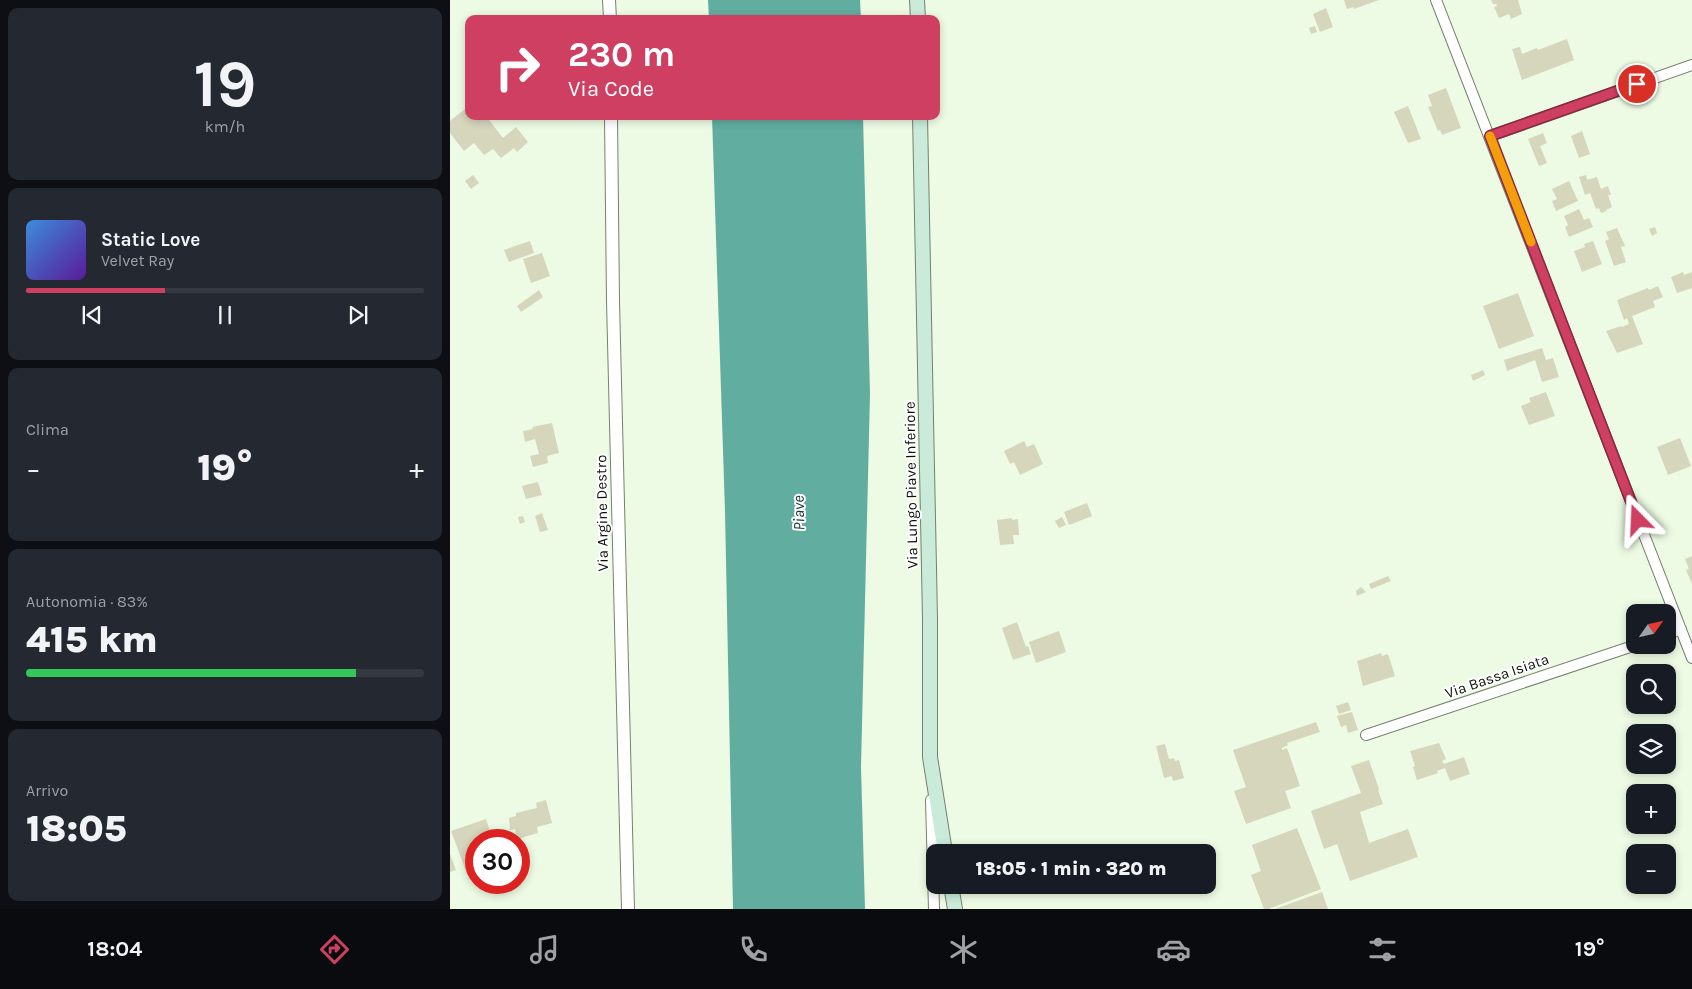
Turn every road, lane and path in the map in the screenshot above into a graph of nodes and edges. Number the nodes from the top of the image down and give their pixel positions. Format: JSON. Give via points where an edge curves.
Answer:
{"nodes":[{"id":1,"x":610,"y":0,"type":"edge"},
{"id":2,"x":917,"y":0,"type":"edge"},
{"id":3,"x":1436,"y":0,"type":"edge"},
{"id":4,"x":610,"y":15,"type":"edge"},
{"id":5,"x":918,"y":15,"type":"edge"},
{"id":6,"x":1692,"y":65,"type":"edge"},
{"id":7,"x":611,"y":120,"type":"edge"},
{"id":8,"x":920,"y":120,"type":"edge"},
{"id":9,"x":1490,"y":136,"type":"junction"},
{"id":10,"x":1681,"y":629,"type":"junction"},
{"id":11,"x":1676,"y":631,"type":"edge"},
{"id":12,"x":1626,"y":648,"type":"edge"},
{"id":13,"x":1692,"y":658,"type":"edge"},
{"id":14,"x":1366,"y":735,"type":"dead end"},
{"id":15,"x":930,"y":756,"type":"junction"},
{"id":16,"x":944,"y":844,"type":"edge"},
{"id":17,"x":952,"y":894,"type":"edge"},
{"id":18,"x":628,"y":909,"type":"edge"},
{"id":19,"x":934,"y":909,"type":"edge"},
{"id":20,"x":955,"y":909,"type":"edge"}],
"edges":[{"from":1,"to":4,"type":"street"},
{"from":2,"to":5,"type":"main road"},
{"from":3,"to":9,"type":"street"},
{"from":6,"to":9,"type":"street"},
{"from":7,"to":18,"type":"street","name":"Via Argine Destro"},
{"from":8,"to":15,"type":"main road","name":"Via Lungo Piave Inferiore"},
{"from":9,"to":10,"type":"street"},
{"from":10,"to":11,"type":"street"},
{"from":10,"to":13,"type":"street"},
{"from":12,"to":14,"type":"street","name":"Via Bassa Isiata"},
{"from":15,"to":16,"type":"main road","name":"Via Lungo Piave Inferiore"},
{"from":15,"to":19,"type":"street"},
{"from":17,"to":20,"type":"main road"}]}
